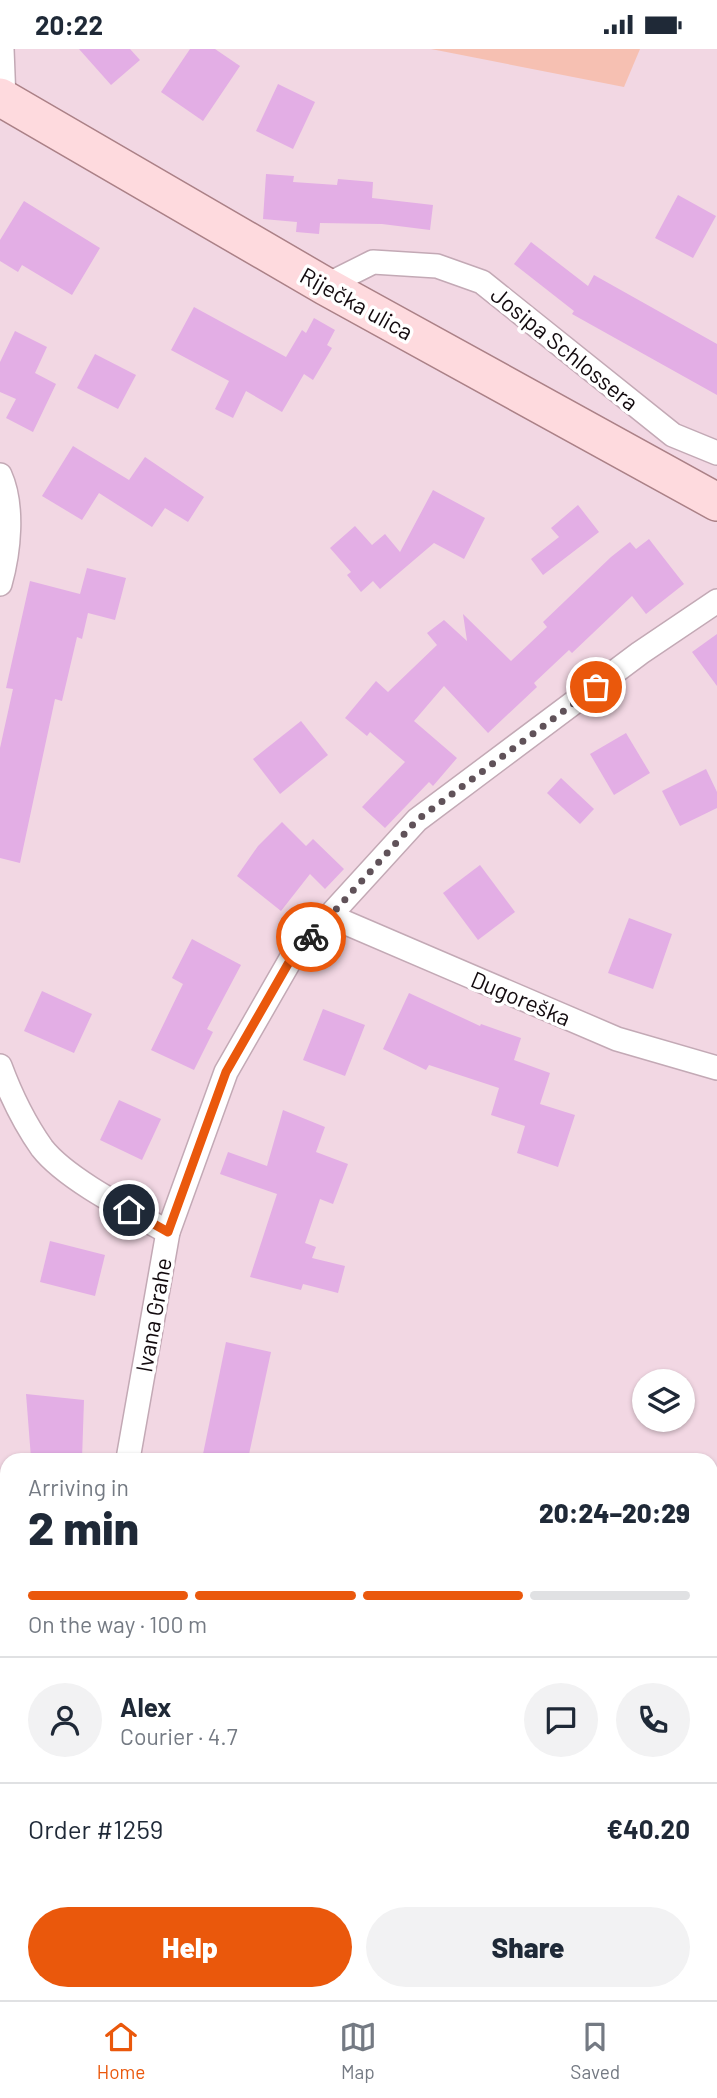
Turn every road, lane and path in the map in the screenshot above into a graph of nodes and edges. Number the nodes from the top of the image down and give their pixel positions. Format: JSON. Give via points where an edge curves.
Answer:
{"nodes":[{"id":1,"x":2,"y":49,"type":"edge"},
{"id":2,"x":2,"y":99,"type":"edge"},
{"id":3,"x":325,"y":286,"type":"junction"},
{"id":4,"x":717,"y":453,"type":"edge"},
{"id":5,"x":0,"y":475,"type":"edge"},
{"id":6,"x":717,"y":502,"type":"edge"},
{"id":7,"x":0,"y":585,"type":"edge"},
{"id":8,"x":717,"y":601,"type":"edge"},
{"id":9,"x":330,"y":916,"type":"junction"},
{"id":10,"x":0,"y":1066,"type":"edge"},
{"id":11,"x":717,"y":1068,"type":"edge"},
{"id":12,"x":168,"y":1232,"type":"junction"},
{"id":13,"x":129,"y":1453,"type":"edge"}],
"edges":[{"from":1,"to":2,"type":"street"},
{"from":2,"to":3,"type":"main road","name":"Riječka ulica"},
{"from":3,"to":4,"type":"street","name":"Josipa Schlossera","via":[[373,262],[437,266],[482,282],[673,435]]},
{"from":3,"to":6,"type":"main road","name":"Riječka ulica"},
{"from":5,"to":7,"type":"street","via":[[8,558]]},
{"from":8,"to":9,"type":"street","name":"Ivana Grahe","via":[[417,820]]},
{"from":9,"to":11,"type":"street","name":"Dugoreška","via":[[617,1039]]},
{"from":9,"to":12,"type":"street","name":"Ivana Grahe","via":[[292,957],[226,1072]]},
{"from":10,"to":12,"type":"street","via":[[43,1149],[90,1188]]},
{"from":12,"to":13,"type":"street","name":"Ivana Grahe"}]}
